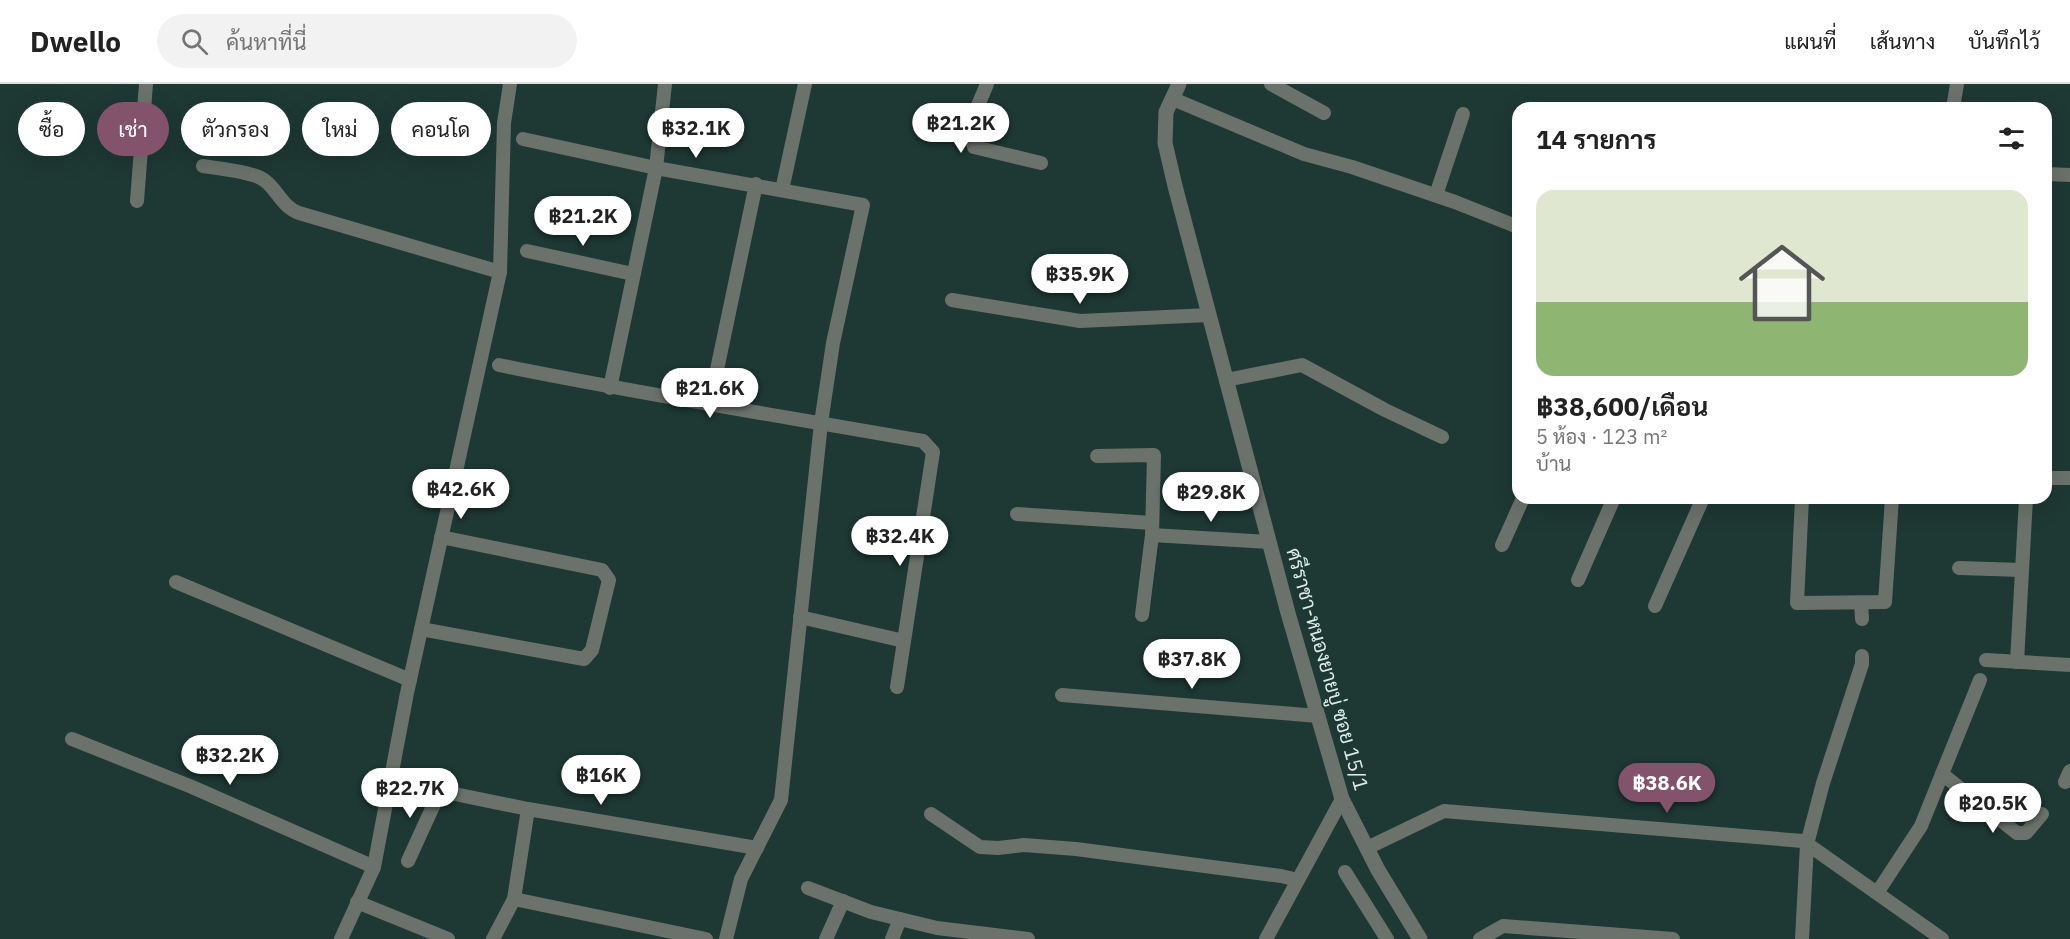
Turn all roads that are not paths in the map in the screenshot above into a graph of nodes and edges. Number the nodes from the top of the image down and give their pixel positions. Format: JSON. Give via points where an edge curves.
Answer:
{"nodes":[{"id":1,"x":146,"y":84,"type":"edge"},
{"id":2,"x":510,"y":84,"type":"edge"},
{"id":3,"x":665,"y":84,"type":"edge"},
{"id":4,"x":805,"y":84,"type":"edge"},
{"id":5,"x":987,"y":84,"type":"edge"},
{"id":6,"x":1179,"y":84,"type":"edge"},
{"id":7,"x":1271,"y":84,"type":"edge"},
{"id":8,"x":1957,"y":84,"type":"edge"},
{"id":9,"x":1173,"y":99,"type":"junction"},
{"id":10,"x":1954,"y":102,"type":"edge"},
{"id":11,"x":1324,"y":112,"type":"dead end"},
{"id":12,"x":1464,"y":114,"type":"dead end"},
{"id":13,"x":523,"y":139,"type":"dead end"},
{"id":14,"x":1041,"y":163,"type":"dead end"},
{"id":15,"x":203,"y":166,"type":"dead end"},
{"id":16,"x":656,"y":168,"type":"junction"},
{"id":17,"x":2052,"y":174,"type":"edge"},
{"id":18,"x":2070,"y":175,"type":"edge"},
{"id":19,"x":756,"y":184,"type":"junction"},
{"id":20,"x":782,"y":190,"type":"junction"},
{"id":21,"x":1436,"y":195,"type":"junction"},
{"id":22,"x":136,"y":201,"type":"dead end"},
{"id":23,"x":1512,"y":223,"type":"edge"},
{"id":24,"x":527,"y":251,"type":"dead end"},
{"id":25,"x":500,"y":272,"type":"junction"},
{"id":26,"x":633,"y":274,"type":"junction"},
{"id":27,"x":952,"y":300,"type":"dead end"},
{"id":28,"x":1209,"y":315,"type":"junction"},
{"id":29,"x":498,"y":365,"type":"dead end"},
{"id":30,"x":1226,"y":381,"type":"junction"},
{"id":31,"x":610,"y":388,"type":"junction"},
{"id":32,"x":710,"y":403,"type":"junction"},
{"id":33,"x":821,"y":423,"type":"junction"},
{"id":34,"x":1442,"y":437,"type":"dead end"},
{"id":35,"x":1096,"y":456,"type":"dead end"},
{"id":36,"x":2052,"y":478,"type":"edge"},
{"id":37,"x":2070,"y":478,"type":"edge"},
{"id":38,"x":1520,"y":504,"type":"edge"},
{"id":39,"x":1611,"y":504,"type":"edge"},
{"id":40,"x":1700,"y":504,"type":"edge"},
{"id":41,"x":1802,"y":504,"type":"edge"},
{"id":42,"x":1892,"y":504,"type":"edge"},
{"id":43,"x":2026,"y":504,"type":"edge"},
{"id":44,"x":1017,"y":514,"type":"dead end"},
{"id":45,"x":1152,"y":529,"type":"junction"},
{"id":46,"x":441,"y":537,"type":"junction"},
{"id":47,"x":1269,"y":542,"type":"junction"},
{"id":48,"x":1502,"y":545,"type":"dead end"},
{"id":49,"x":1959,"y":568,"type":"dead end"},
{"id":50,"x":2022,"y":570,"type":"junction"},
{"id":51,"x":1578,"y":580,"type":"dead end"},
{"id":52,"x":176,"y":582,"type":"dead end"},
{"id":53,"x":1861,"y":603,"type":"junction"},
{"id":54,"x":1654,"y":606,"type":"dead end"},
{"id":55,"x":1142,"y":615,"type":"dead end"},
{"id":56,"x":800,"y":617,"type":"junction"},
{"id":57,"x":1862,"y":619,"type":"dead end"},
{"id":58,"x":421,"y":629,"type":"junction"},
{"id":59,"x":904,"y":641,"type":"junction"},
{"id":60,"x":1862,"y":656,"type":"dead end"},
{"id":61,"x":1986,"y":660,"type":"dead end"},
{"id":62,"x":2017,"y":662,"type":"junction"},
{"id":63,"x":2070,"y":665,"type":"edge"},
{"id":64,"x":410,"y":680,"type":"junction"},
{"id":65,"x":1980,"y":680,"type":"dead end"},
{"id":66,"x":897,"y":687,"type":"dead end"},
{"id":67,"x":1062,"y":695,"type":"dead end"},
{"id":68,"x":1318,"y":716,"type":"junction"},
{"id":69,"x":72,"y":739,"type":"dead end"},
{"id":70,"x":1942,"y":774,"type":"junction"},
{"id":71,"x":1342,"y":799,"type":"junction"},
{"id":72,"x":528,"y":809,"type":"junction"},
{"id":73,"x":931,"y":814,"type":"dead end"},
{"id":74,"x":2042,"y":814,"type":"dead end"},
{"id":75,"x":1807,"y":844,"type":"junction"},
{"id":76,"x":757,"y":848,"type":"junction"},
{"id":77,"x":1367,"y":848,"type":"junction"},
{"id":78,"x":408,"y":861,"type":"dead end"},
{"id":79,"x":374,"y":867,"type":"junction"},
{"id":80,"x":1345,"y":872,"type":"dead end"},
{"id":81,"x":1298,"y":880,"type":"junction"},
{"id":82,"x":808,"y":888,"type":"dead end"},
{"id":83,"x":1876,"y":893,"type":"junction"},
{"id":84,"x":514,"y":899,"type":"junction"},
{"id":85,"x":843,"y":901,"type":"junction"},
{"id":86,"x":357,"y":902,"type":"junction"},
{"id":87,"x":900,"y":919,"type":"junction"},
{"id":88,"x":958,"y":935,"type":"edge"},
{"id":89,"x":341,"y":939,"type":"edge"},
{"id":90,"x":448,"y":939,"type":"edge"},
{"id":91,"x":493,"y":939,"type":"edge"},
{"id":92,"x":706,"y":939,"type":"edge"},
{"id":93,"x":726,"y":939,"type":"edge"},
{"id":94,"x":826,"y":939,"type":"edge"},
{"id":95,"x":892,"y":939,"type":"edge"},
{"id":96,"x":1028,"y":939,"type":"edge"},
{"id":97,"x":1266,"y":939,"type":"edge"},
{"id":98,"x":1388,"y":939,"type":"edge"},
{"id":99,"x":1420,"y":939,"type":"edge"},
{"id":100,"x":1480,"y":939,"type":"edge"},
{"id":101,"x":1673,"y":939,"type":"edge"},
{"id":102,"x":1802,"y":939,"type":"edge"},
{"id":103,"x":1942,"y":939,"type":"edge"}],
"edges":[{"from":1,"to":22,"type":"street"},
{"from":2,"to":25,"type":"street","via":[[504,123]]},
{"from":3,"to":16,"type":"street"},
{"from":4,"to":20,"type":"street"},
{"from":5,"to":14,"type":"street","via":[[969,127],[975,147]]},
{"from":6,"to":9,"type":"street","name":"ศรีราชา-หนองยายบู่ ซอย 15/1"},
{"from":7,"to":11,"type":"street"},
{"from":8,"to":10,"type":"street"},
{"from":9,"to":21,"type":"street","via":[[1305,154]]},
{"from":9,"to":28,"type":"street","name":"ศรีราชา-หนองยายบู่ ซอย 15/1","via":[[1166,112],[1165,143]]},
{"from":12,"to":21,"type":"street"},
{"from":13,"to":16,"type":"street"},
{"from":15,"to":25,"type":"street","via":[[264,180],[283,203],[299,213]]},
{"from":16,"to":19,"type":"street"},
{"from":16,"to":26,"type":"street"},
{"from":17,"to":18,"type":"street"},
{"from":19,"to":20,"type":"street"},
{"from":19,"to":32,"type":"street"},
{"from":20,"to":33,"type":"street","via":[[863,205],[833,342]]},
{"from":21,"to":23,"type":"street"},
{"from":24,"to":26,"type":"street"},
{"from":25,"to":46,"type":"street"},
{"from":26,"to":31,"type":"street"},
{"from":27,"to":28,"type":"street","via":[[1080,321]]},
{"from":28,"to":30,"type":"street","name":"ศรีราชา-หนองยายบู่ ซอย 15/1"},
{"from":29,"to":31,"type":"street"},
{"from":30,"to":34,"type":"street","via":[[1302,365]]},
{"from":30,"to":47,"type":"street","name":"ศรีราชา-หนองยายบู่ ซอย 15/1"},
{"from":31,"to":32,"type":"street"},
{"from":32,"to":33,"type":"street"},
{"from":33,"to":56,"type":"street"},
{"from":33,"to":59,"type":"street","via":[[924,441],[933,452]]},
{"from":35,"to":45,"type":"street","via":[[1154,455]]},
{"from":36,"to":37,"type":"street"},
{"from":38,"to":48,"type":"street"},
{"from":39,"to":51,"type":"street"},
{"from":40,"to":54,"type":"street"},
{"from":41,"to":53,"type":"street","via":[[1797,603]]},
{"from":42,"to":53,"type":"street","via":[[1885,603]]},
{"from":43,"to":50,"type":"street"},
{"from":44,"to":45,"type":"street"},
{"from":45,"to":47,"type":"street"},
{"from":45,"to":55,"type":"street"},
{"from":46,"to":58,"type":"street"},
{"from":46,"to":58,"type":"street","via":[[602,570],[609,580],[592,650],[584,659]]},
{"from":47,"to":68,"type":"street","name":"ศรีราชา-หนองยายบู่ ซอย 15/1"},
{"from":49,"to":50,"type":"street"},
{"from":50,"to":62,"type":"street"},
{"from":52,"to":64,"type":"street"},
{"from":53,"to":57,"type":"street"},
{"from":56,"to":59,"type":"street"},
{"from":56,"to":76,"type":"street","via":[[781,800]]},
{"from":58,"to":64,"type":"street"},
{"from":59,"to":66,"type":"street"},
{"from":60,"to":75,"type":"street"},
{"from":61,"to":62,"type":"street"},
{"from":62,"to":63,"type":"street"},
{"from":64,"to":79,"type":"street"},
{"from":65,"to":70,"type":"street"},
{"from":67,"to":68,"type":"street"},
{"from":68,"to":71,"type":"street","name":"ศรีราชา-หนองยายบู่ ซอย 15/1"},
{"from":69,"to":79,"type":"street"},
{"from":70,"to":74,"type":"street","via":[[2017,833],[2026,833]]},
{"from":70,"to":83,"type":"street","via":[[1921,826]]},
{"from":71,"to":77,"type":"street","name":"ศรีราชา-หนองยายบู่ ซอย 15/1"},
{"from":71,"to":81,"type":"street"},
{"from":72,"to":76,"type":"street"},
{"from":72,"to":78,"type":"street","via":[[441,790]]},
{"from":72,"to":84,"type":"street"},
{"from":73,"to":81,"type":"street","via":[[980,847],[1076,849]]},
{"from":75,"to":77,"type":"street","via":[[1444,811]]},
{"from":75,"to":83,"type":"street"},
{"from":75,"to":102,"type":"street"},
{"from":76,"to":93,"type":"street","via":[[741,879]]},
{"from":77,"to":99,"type":"street","name":"ศรีราชา-หนองยายบู่ ซอย 15/1"},
{"from":79,"to":86,"type":"street"},
{"from":80,"to":98,"type":"street"},
{"from":81,"to":97,"type":"street"},
{"from":82,"to":85,"type":"street"},
{"from":83,"to":103,"type":"street"},
{"from":84,"to":91,"type":"street"},
{"from":84,"to":92,"type":"street"},
{"from":85,"to":87,"type":"street"},
{"from":85,"to":94,"type":"street"},
{"from":86,"to":89,"type":"street"},
{"from":86,"to":90,"type":"street"},
{"from":87,"to":88,"type":"street"},
{"from":87,"to":95,"type":"street"},
{"from":88,"to":96,"type":"street"},
{"from":100,"to":101,"type":"street","via":[[1503,926]]}]}
